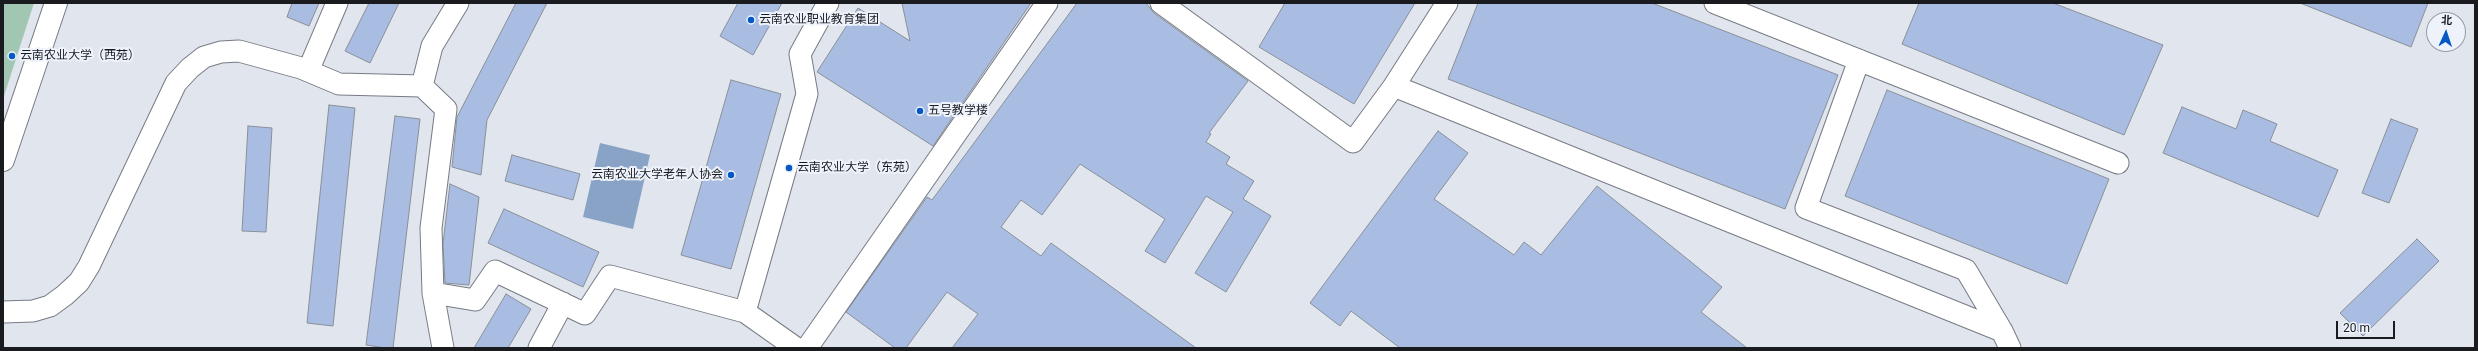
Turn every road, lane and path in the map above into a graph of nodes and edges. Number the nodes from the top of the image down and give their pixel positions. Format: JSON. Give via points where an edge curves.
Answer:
{"nodes":[{"id":1,"x":56,"y":3,"type":"edge"},
{"id":2,"x":337,"y":3,"type":"edge"},
{"id":3,"x":458,"y":3,"type":"edge"},
{"id":4,"x":828,"y":3,"type":"edge"},
{"id":5,"x":1047,"y":3,"type":"edge"},
{"id":6,"x":1161,"y":3,"type":"edge"},
{"id":7,"x":1447,"y":3,"type":"edge"},
{"id":8,"x":1715,"y":3,"type":"edge"},
{"id":9,"x":1860,"y":60,"type":"junction"},
{"id":10,"x":308,"y":71,"type":"junction"},
{"id":11,"x":422,"y":86,"type":"junction"},
{"id":12,"x":1394,"y":86,"type":"junction"},
{"id":13,"x":3,"y":160,"type":"edge"},
{"id":14,"x":2118,"y":163,"type":"dead end"},
{"id":15,"x":433,"y":293,"type":"junction"},
{"id":16,"x":563,"y":303,"type":"junction"},
{"id":17,"x":3,"y":312,"type":"edge"},
{"id":18,"x":745,"y":312,"type":"junction"},
{"id":19,"x":2006,"y":340,"type":"edge"},
{"id":20,"x":443,"y":348,"type":"edge"},
{"id":21,"x":539,"y":348,"type":"edge"},
{"id":22,"x":796,"y":348,"type":"edge"},
{"id":23,"x":807,"y":348,"type":"edge"}],
"edges":[{"from":1,"to":13,"type":"main road"},
{"from":2,"to":10,"type":"street"},
{"from":3,"to":11,"type":"street","via":[[432,46]]},
{"from":4,"to":18,"type":"street","via":[[800,54],[807,94]]},
{"from":5,"to":23,"type":"street"},
{"from":6,"to":12,"type":"street","via":[[1353,142]]},
{"from":7,"to":12,"type":"street"},
{"from":8,"to":9,"type":"street"},
{"from":9,"to":14,"type":"street"},
{"from":9,"to":19,"type":"street","via":[[1806,208],[1966,270]]},
{"from":10,"to":11,"type":"street","via":[[339,84]]},
{"from":10,"to":17,"type":"street","via":[[238,51],[220,52],[204,57],[190,68],[176,84],[89,266],[78,282],[50,306],[32,311]]},
{"from":11,"to":15,"type":"street","via":[[446,109],[432,228]]},
{"from":12,"to":19,"type":"street"},
{"from":15,"to":16,"type":"street","via":[[475,300],[495,271]]},
{"from":15,"to":20,"type":"street"},
{"from":16,"to":18,"type":"street","via":[[585,314],[610,276]]},
{"from":16,"to":21,"type":"street"},
{"from":18,"to":22,"type":"street"}]}
